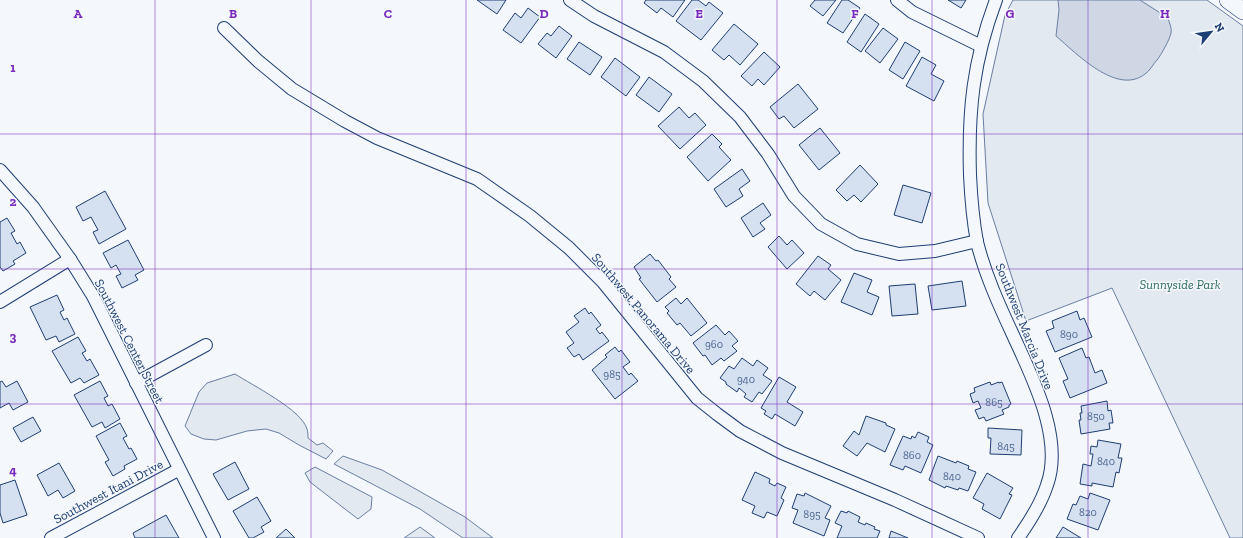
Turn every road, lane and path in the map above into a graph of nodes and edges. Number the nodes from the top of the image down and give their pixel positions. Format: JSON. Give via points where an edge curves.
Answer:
{"nodes":[{"id":1,"x":570,"y":0,"type":"edge"},
{"id":2,"x":897,"y":0,"type":"edge"},
{"id":3,"x":996,"y":0,"type":"edge"},
{"id":4,"x":1228,"y":0,"type":"edge"},
{"id":5,"x":1243,"y":11,"type":"edge"},
{"id":6,"x":224,"y":28,"type":"dead end"},
{"id":7,"x":981,"y":46,"type":"junction"},
{"id":8,"x":0,"y":170,"type":"edge"},
{"id":9,"x":977,"y":241,"type":"junction"},
{"id":10,"x":70,"y":259,"type":"junction"},
{"id":11,"x":0,"y":302,"type":"edge"},
{"id":12,"x":206,"y":345,"type":"dead end"},
{"id":13,"x":136,"y":383,"type":"junction"},
{"id":14,"x":178,"y":470,"type":"junction"},
{"id":15,"x":51,"y":538,"type":"edge"},
{"id":16,"x":214,"y":538,"type":"edge"},
{"id":17,"x":978,"y":538,"type":"edge"},
{"id":18,"x":1018,"y":538,"type":"edge"}],
"edges":[{"from":1,"to":9,"type":"street","via":[[594,16],[664,52],[703,82],[740,117],[768,154],[794,196],[821,224],[857,244],[898,254],[935,251]]},
{"from":2,"to":7,"type":"street","via":[[912,12]]},
{"from":3,"to":7,"type":"street","name":"Southwest Marcia Drive"},
{"from":4,"to":5,"type":"main road"},
{"from":6,"to":17,"type":"street","name":"Southwest Panorama Drive","via":[[292,89],[377,138],[477,179],[530,216],[569,248],[603,282],[698,398],[740,431],[782,453]]},
{"from":7,"to":9,"type":"street","name":"Southwest Marcia Drive","via":[[972,92],[969,138],[971,191]]},
{"from":8,"to":10,"type":"street","name":"Southwest Center Street","via":[[33,207]]},
{"from":9,"to":18,"type":"street","name":"Southwest Marcia Drive","via":[[992,288],[1042,403],[1051,440],[1048,484],[1033,517]]},
{"from":10,"to":11,"type":"street"},
{"from":10,"to":13,"type":"street","name":"Southwest Center Street","via":[[93,296]]},
{"from":12,"to":13,"type":"street"},
{"from":13,"to":14,"type":"street","name":"Southwest Center Street"},
{"from":14,"to":15,"type":"street","name":"Southwest Itani Drive"},
{"from":14,"to":16,"type":"street","name":"Southwest Center Street"}]}
